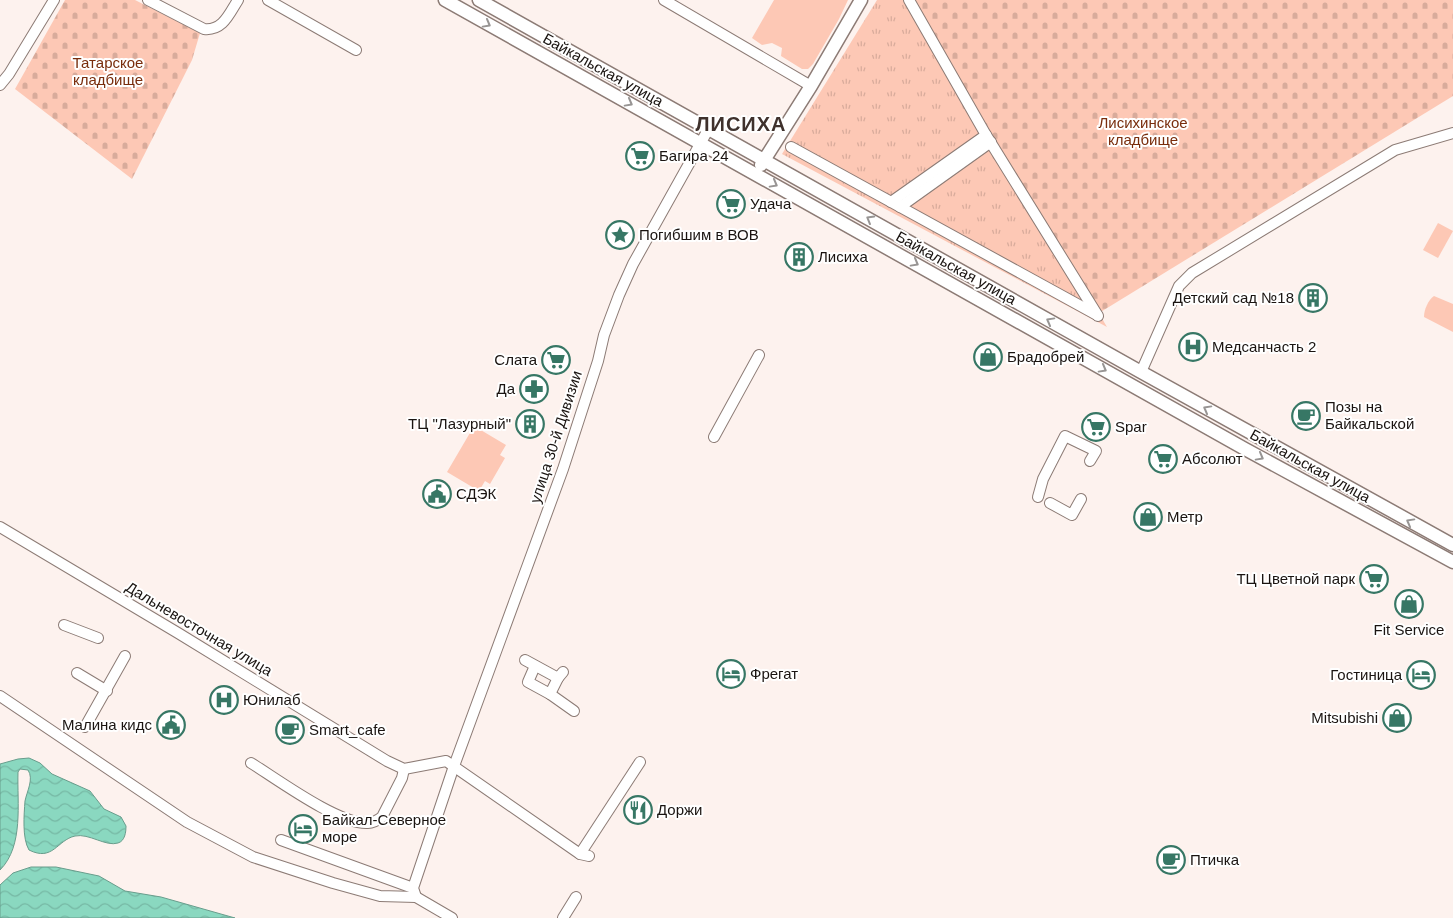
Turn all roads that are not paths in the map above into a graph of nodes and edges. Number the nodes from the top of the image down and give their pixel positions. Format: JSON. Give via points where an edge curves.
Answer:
{"nodes":[{"id":1,"x":54,"y":0,"type":"edge"},
{"id":2,"x":148,"y":0,"type":"edge"},
{"id":3,"x":238,"y":0,"type":"edge"},
{"id":4,"x":268,"y":0,"type":"edge"},
{"id":5,"x":445,"y":0,"type":"edge"},
{"id":6,"x":479,"y":0,"type":"edge"},
{"id":7,"x":664,"y":0,"type":"edge"},
{"id":8,"x":861,"y":0,"type":"edge"},
{"id":9,"x":909,"y":0,"type":"edge"},
{"id":10,"x":356,"y":50,"type":"dead end"},
{"id":11,"x":0,"y":85,"type":"edge"},
{"id":12,"x":811,"y":86,"type":"junction"},
{"id":13,"x":709,"y":128,"type":"junction"},
{"id":14,"x":1453,"y":133,"type":"edge"},
{"id":15,"x":988,"y":138,"type":"junction"},
{"id":16,"x":700,"y":144,"type":"junction"},
{"id":17,"x":791,"y":147,"type":"dead end"},
{"id":18,"x":765,"y":159,"type":"junction"},
{"id":19,"x":756,"y":174,"type":"junction"},
{"id":20,"x":895,"y":205,"type":"junction"},
{"id":21,"x":759,"y":354,"type":"dead end"},
{"id":22,"x":1141,"y":372,"type":"junction"},
{"id":23,"x":714,"y":437,"type":"dead end"},
{"id":24,"x":1090,"y":461,"type":"dead end"},
{"id":25,"x":1038,"y":497,"type":"dead end"},
{"id":26,"x":1081,"y":499,"type":"dead end"},
{"id":27,"x":1050,"y":503,"type":"dead end"},
{"id":28,"x":0,"y":527,"type":"edge"},
{"id":29,"x":1453,"y":545,"type":"edge"},
{"id":30,"x":1453,"y":562,"type":"edge"},
{"id":31,"x":64,"y":625,"type":"dead end"},
{"id":32,"x":98,"y":638,"type":"dead end"},
{"id":33,"x":125,"y":656,"type":"dead end"},
{"id":34,"x":525,"y":660,"type":"dead end"},
{"id":35,"x":535,"y":666,"type":"junction"},
{"id":36,"x":77,"y":673,"type":"dead end"},
{"id":37,"x":106,"y":691,"type":"junction"},
{"id":38,"x":550,"y":694,"type":"junction"},
{"id":39,"x":0,"y":696,"type":"edge"},
{"id":40,"x":574,"y":711,"type":"dead end"},
{"id":41,"x":85,"y":727,"type":"dead end"},
{"id":42,"x":640,"y":762,"type":"dead end"},
{"id":43,"x":252,"y":763,"type":"dead end"},
{"id":44,"x":454,"y":766,"type":"junction"},
{"id":45,"x":404,"y":769,"type":"junction"},
{"id":46,"x":281,"y":840,"type":"dead end"},
{"id":47,"x":415,"y":893,"type":"junction"},
{"id":48,"x":576,"y":897,"type":"dead end"},
{"id":49,"x":452,"y":918,"type":"edge"},
{"id":50,"x":562,"y":918,"type":"edge"}],
"edges":[{"from":1,"to":11,"type":"street"},
{"from":2,"to":3,"type":"street","via":[[211,30],[222,24]]},
{"from":4,"to":10,"type":"street"},
{"from":5,"to":16,"type":"main road","name":"Байкальская улица","one_way":true},
{"from":6,"to":13,"type":"main road","name":"Байкальская улица"},
{"from":7,"to":12,"type":"street"},
{"from":8,"to":12,"type":"main road"},
{"from":9,"to":15,"type":"street"},
{"from":12,"to":18,"type":"main road"},
{"from":13,"to":16,"type":"street","name":"улица 30-й Дивизии"},
{"from":13,"to":18,"type":"main road","name":"Байкальская улица"},
{"from":14,"to":22,"type":"street","via":[[1395,150],[1192,273],[1179,286]]},
{"from":15,"to":20,"type":"street"},
{"from":15,"to":20,"type":"street","via":[[1098,316]]},
{"from":16,"to":19,"type":"main road","name":"Байкальская улица"},
{"from":16,"to":44,"type":"street","name":"улица 30-й Дивизии","via":[[633,264],[604,335],[563,469]]},
{"from":17,"to":20,"type":"street"},
{"from":18,"to":19,"type":"main road"},
{"from":22,"to":18,"type":"main road","name":"Байкальская улица","one_way":true},
{"from":19,"to":30,"type":"main road","name":"Байкальская улица","one_way":true},
{"from":21,"to":23,"type":"street"},
{"from":29,"to":22,"type":"main road","name":"Байкальская улица","one_way":true},
{"from":24,"to":25,"type":"street","via":[[1096,452],[1065,436],[1043,479]]},
{"from":26,"to":27,"type":"street","via":[[1072,515]]},
{"from":28,"to":45,"type":"street","name":"Дальневосточная улица"},
{"from":31,"to":32,"type":"street"},
{"from":33,"to":37,"type":"street"},
{"from":34,"to":35,"type":"street"},
{"from":35,"to":38,"type":"street","via":[[528,682]]},
{"from":35,"to":38,"type":"street","via":[[561,675]]},
{"from":36,"to":37,"type":"street"},
{"from":37,"to":41,"type":"street"},
{"from":38,"to":40,"type":"street"},
{"from":39,"to":47,"type":"street","via":[[186,822],[252,856],[333,884],[380,896]]},
{"from":42,"to":44,"type":"street","via":[[585,855]]},
{"from":43,"to":45,"type":"street","via":[[295,792],[346,819],[368,823],[382,817]]},
{"from":44,"to":45,"type":"street","via":[[446,761]]},
{"from":44,"to":47,"type":"street","name":"улица 30-й Дивизии"},
{"from":46,"to":47,"type":"street"},
{"from":47,"to":49,"type":"street"},
{"from":48,"to":50,"type":"street"}]}
